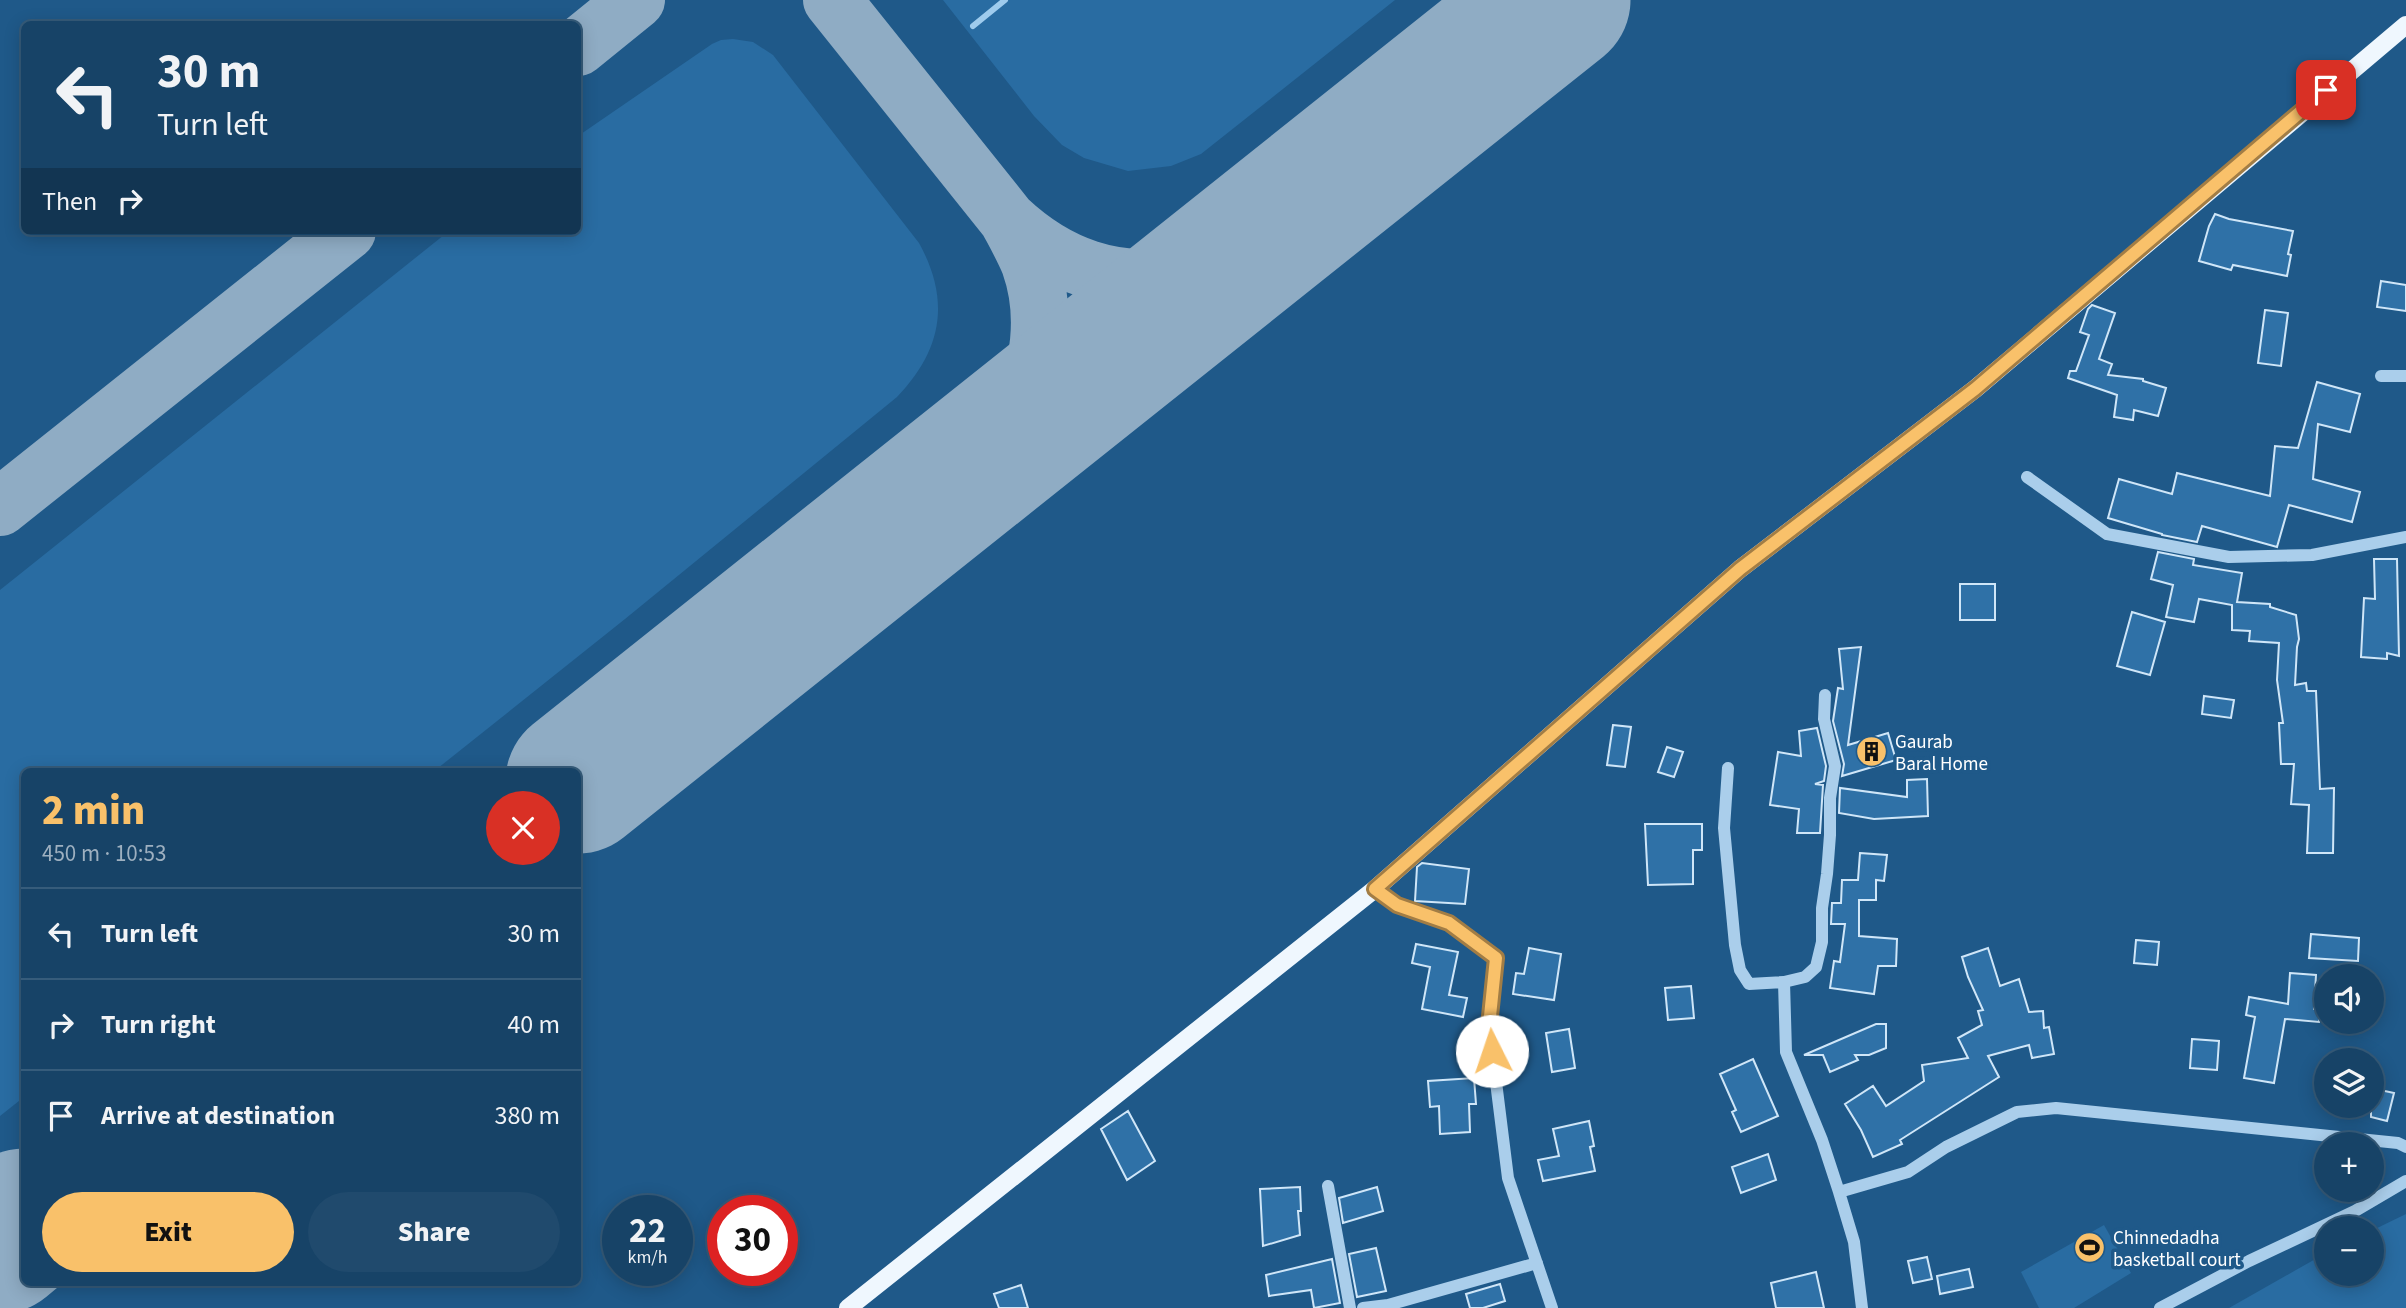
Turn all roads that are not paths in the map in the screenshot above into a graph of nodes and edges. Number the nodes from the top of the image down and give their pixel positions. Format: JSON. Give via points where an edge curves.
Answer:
{"nodes":[{"id":1,"x":2406,"y":25,"type":"edge"},
{"id":2,"x":2381,"y":376,"type":"dead end"},
{"id":3,"x":2406,"y":376,"type":"edge"},
{"id":4,"x":2027,"y":477,"type":"dead end"},
{"id":5,"x":2406,"y":537,"type":"edge"},
{"id":6,"x":1825,"y":695,"type":"dead end"},
{"id":7,"x":1728,"y":768,"type":"dead end"},
{"id":8,"x":1375,"y":889,"type":"junction"},
{"id":9,"x":1784,"y":982,"type":"junction"},
{"id":10,"x":2406,"y":1147,"type":"edge"},
{"id":11,"x":2406,"y":1181,"type":"edge"},
{"id":12,"x":1328,"y":1186,"type":"dead end"},
{"id":13,"x":1839,"y":1192,"type":"junction"},
{"id":14,"x":1536,"y":1263,"type":"junction"},
{"id":15,"x":1388,"y":1306,"type":"edge"},
{"id":16,"x":848,"y":1308,"type":"edge"},
{"id":17,"x":1350,"y":1308,"type":"edge"},
{"id":18,"x":1363,"y":1308,"type":"edge"},
{"id":19,"x":1552,"y":1308,"type":"edge"},
{"id":20,"x":1862,"y":1308,"type":"edge"},
{"id":21,"x":2160,"y":1308,"type":"edge"}],
"edges":[{"from":1,"to":8,"type":"main road","via":[[1975,389],[1740,569]]},
{"from":2,"to":3,"type":"street"},
{"from":4,"to":5,"type":"street","via":[[2107,534],[2229,557],[2312,555]]},
{"from":6,"to":9,"type":"street","via":[[1824,719],[1835,765],[1822,942],[1816,967],[1805,977]]},
{"from":7,"to":9,"type":"street","via":[[1724,828],[1740,970],[1749,985]]},
{"from":8,"to":14,"type":"street","via":[[1397,905],[1449,923],[1496,958],[1489,1026],[1508,1178]]},
{"from":8,"to":16,"type":"main road"},
{"from":9,"to":13,"type":"street","via":[[1786,1052]]},
{"from":10,"to":13,"type":"street","via":[[2324,1134],[2056,1108],[2017,1111],[1908,1172]]},
{"from":11,"to":21,"type":"street"},
{"from":12,"to":17,"type":"street"},
{"from":13,"to":20,"type":"street","via":[[1854,1242]]},
{"from":14,"to":15,"type":"street"},
{"from":14,"to":19,"type":"street"},
{"from":15,"to":18,"type":"street"}]}
